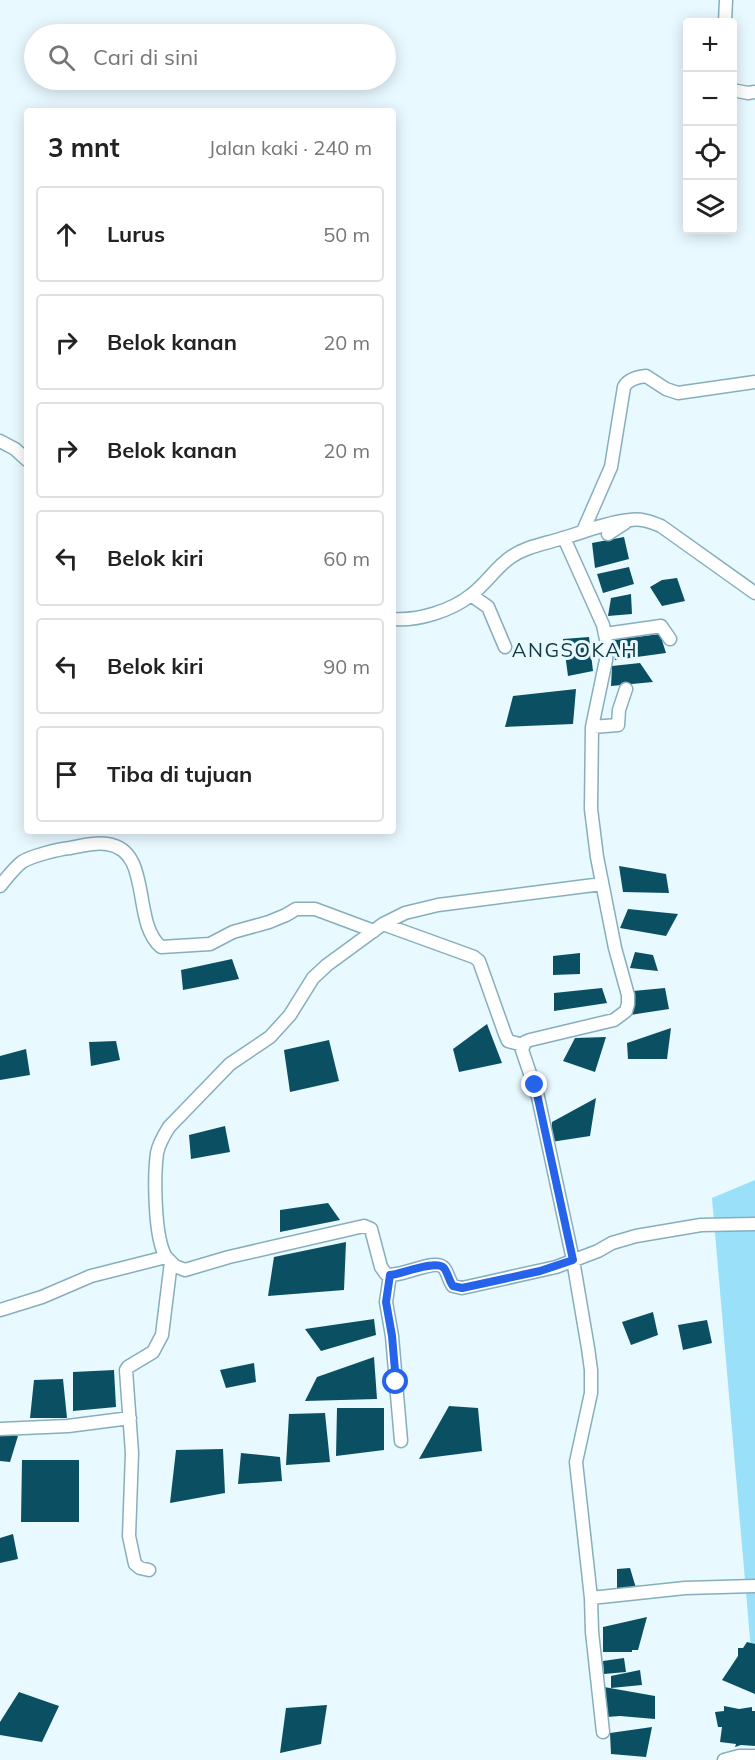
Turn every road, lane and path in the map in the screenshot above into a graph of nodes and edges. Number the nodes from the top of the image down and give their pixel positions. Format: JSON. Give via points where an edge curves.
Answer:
{"nodes":[{"id":1,"x":726,"y":0,"type":"edge"},
{"id":2,"x":725,"y":18,"type":"edge"},
{"id":3,"x":737,"y":91,"type":"edge"},
{"id":4,"x":755,"y":92,"type":"edge"},
{"id":5,"x":755,"y":382,"type":"edge"},
{"id":6,"x":0,"y":441,"type":"edge"},
{"id":7,"x":24,"y":457,"type":"edge"},
{"id":8,"x":631,"y":519,"type":"junction"},
{"id":9,"x":583,"y":531,"type":"junction"},
{"id":10,"x":608,"y":534,"type":"dead end"},
{"id":11,"x":564,"y":538,"type":"junction"},
{"id":12,"x":755,"y":593,"type":"edge"},
{"id":13,"x":471,"y":596,"type":"junction"},
{"id":14,"x":396,"y":619,"type":"edge"},
{"id":15,"x":605,"y":634,"type":"junction"},
{"id":16,"x":670,"y":639,"type":"dead end"},
{"id":17,"x":505,"y":647,"type":"dead end"},
{"id":18,"x":626,"y":689,"type":"dead end"},
{"id":19,"x":592,"y":727,"type":"junction"},
{"id":20,"x":602,"y":884,"type":"junction"},
{"id":21,"x":0,"y":886,"type":"edge"},
{"id":22,"x":378,"y":927,"type":"junction"},
{"id":23,"x":523,"y":1045,"type":"junction"},
{"id":24,"x":755,"y":1224,"type":"edge"},
{"id":25,"x":169,"y":1260,"type":"junction"},
{"id":26,"x":573,"y":1260,"type":"junction"},
{"id":27,"x":390,"y":1275,"type":"junction"},
{"id":28,"x":0,"y":1310,"type":"edge"},
{"id":29,"x":130,"y":1418,"type":"junction"},
{"id":30,"x":0,"y":1429,"type":"edge"},
{"id":31,"x":401,"y":1441,"type":"dead end"},
{"id":32,"x":149,"y":1570,"type":"dead end"},
{"id":33,"x":755,"y":1586,"type":"edge"},
{"id":34,"x":591,"y":1598,"type":"junction"},
{"id":35,"x":603,"y":1732,"type":"dead end"},
{"id":36,"x":755,"y":1756,"type":"edge"},
{"id":37,"x":724,"y":1760,"type":"edge"}],
"edges":[{"from":1,"to":2,"type":"street"},
{"from":3,"to":4,"type":"street"},
{"from":5,"to":9,"type":"street","via":[[678,393],[646,376],[626,382],[611,467]]},
{"from":6,"to":7,"type":"street"},
{"from":8,"to":9,"type":"street"},
{"from":8,"to":10,"type":"street"},
{"from":8,"to":12,"type":"street","via":[[661,526]]},
{"from":9,"to":11,"type":"street"},
{"from":11,"to":13,"type":"street","via":[[512,556]]},
{"from":11,"to":15,"type":"street"},
{"from":13,"to":14,"type":"street","via":[[432,614]]},
{"from":13,"to":17,"type":"street","via":[[488,607]]},
{"from":15,"to":16,"type":"street","via":[[661,626]]},
{"from":15,"to":19,"type":"street","via":[[606,660]]},
{"from":18,"to":19,"type":"street","via":[[618,725]]},
{"from":19,"to":20,"type":"street","via":[[591,809]]},
{"from":20,"to":22,"type":"street","via":[[438,905]]},
{"from":20,"to":23,"type":"street","via":[[628,995],[626,1011],[614,1020]]},
{"from":21,"to":22,"type":"street","via":[[22,862],[65,848],[107,844],[124,851],[136,870],[146,924],[161,947],[210,944],[233,932],[306,908]]},
{"from":22,"to":23,"type":"street","via":[[474,957],[508,1041]]},
{"from":22,"to":25,"type":"street","via":[[327,964],[270,1037],[230,1064],[162,1138],[158,1151],[157,1205],[160,1243]]},
{"from":23,"to":26,"type":"street"},
{"from":24,"to":26,"type":"street","via":[[702,1225],[636,1236]]},
{"from":25,"to":27,"type":"street","via":[[184,1270],[364,1226],[371,1229],[381,1267]]},
{"from":25,"to":28,"type":"street","via":[[91,1276]]},
{"from":25,"to":29,"type":"street","via":[[162,1335],[153,1352],[126,1370]]},
{"from":26,"to":27,"type":"street","via":[[462,1288],[453,1286],[439,1265]]},
{"from":26,"to":34,"type":"street","via":[[591,1370],[591,1393],[576,1462]]},
{"from":27,"to":31,"type":"street","via":[[386,1302]]},
{"from":29,"to":30,"type":"street"},
{"from":29,"to":32,"type":"street","via":[[129,1536],[135,1564]]},
{"from":33,"to":34,"type":"street","via":[[685,1588]]},
{"from":34,"to":35,"type":"street"},
{"from":36,"to":37,"type":"street"}]}
